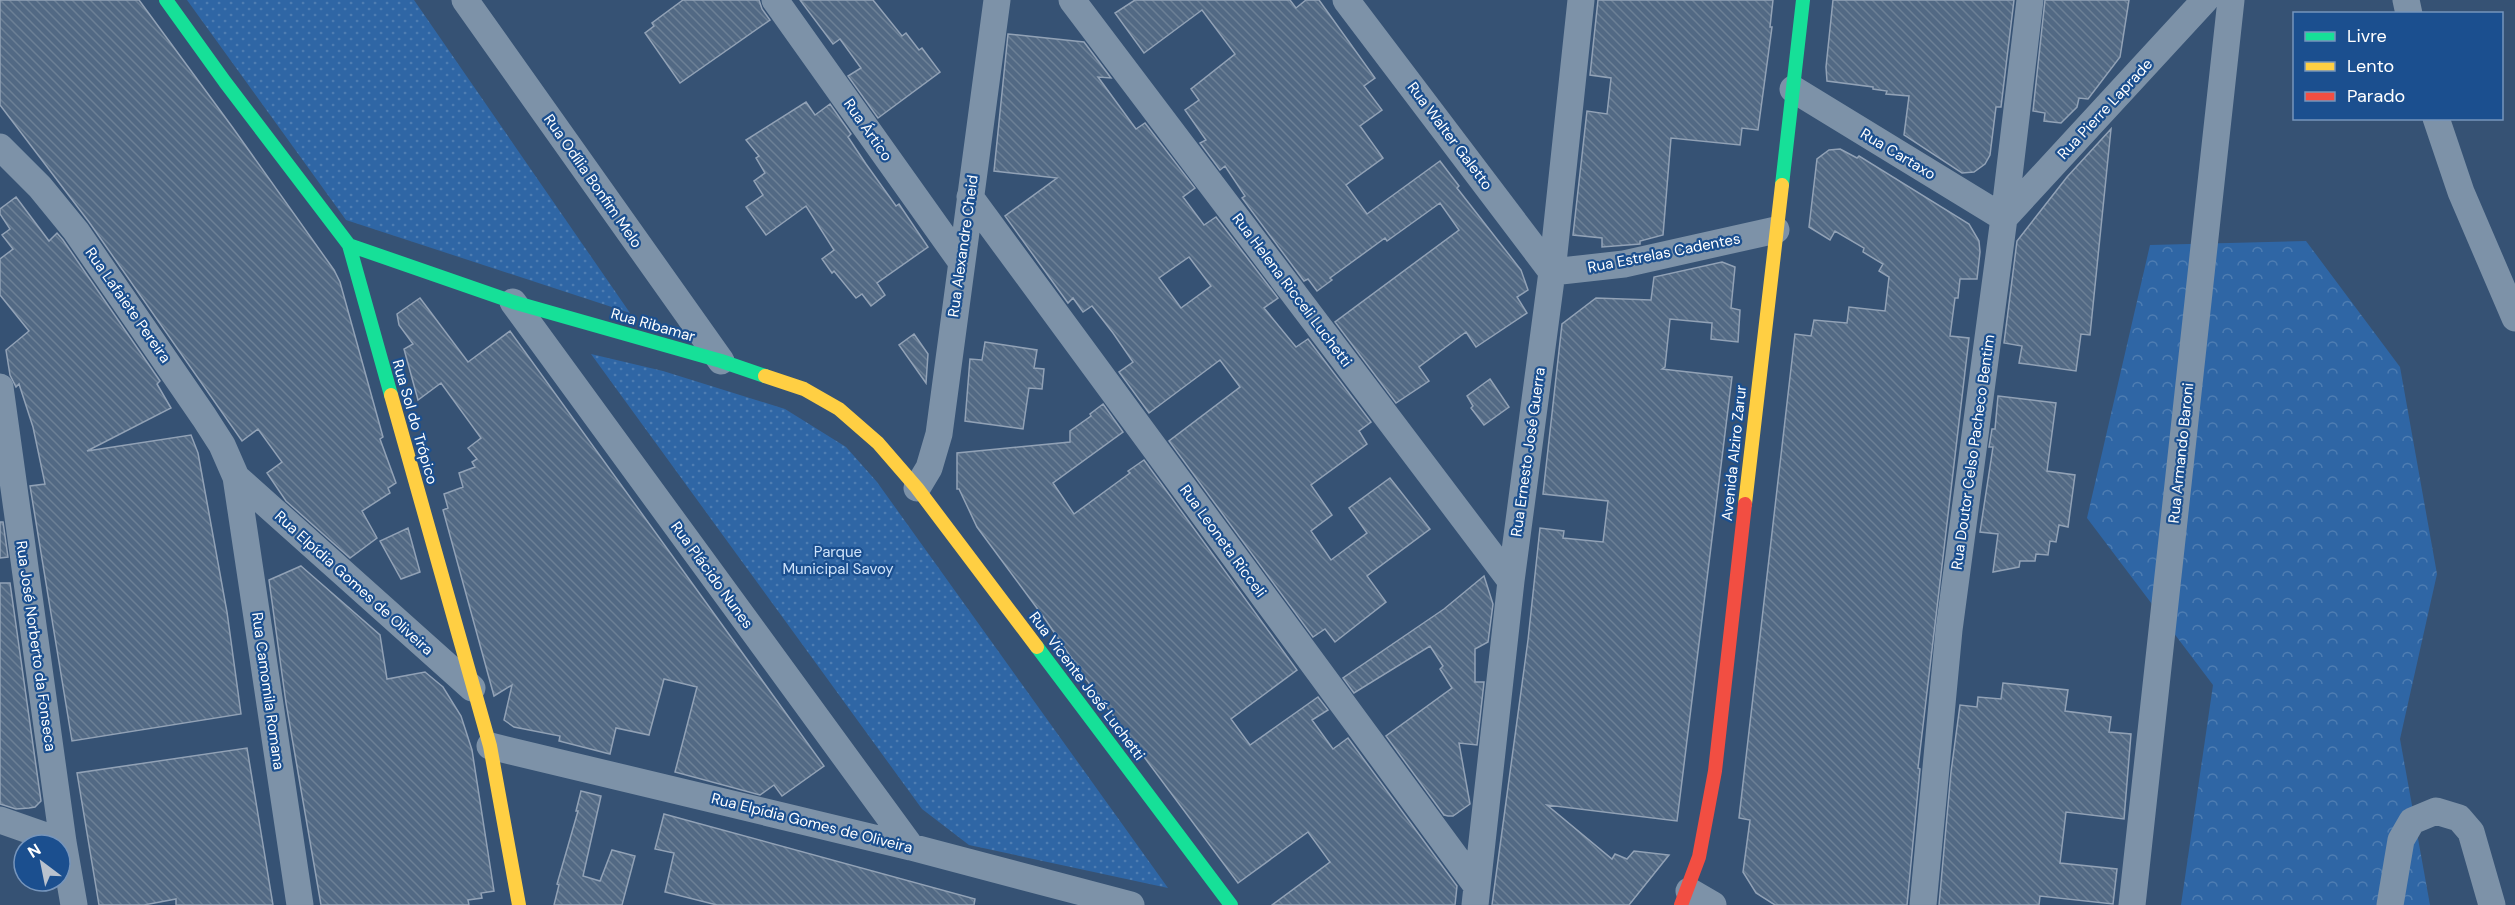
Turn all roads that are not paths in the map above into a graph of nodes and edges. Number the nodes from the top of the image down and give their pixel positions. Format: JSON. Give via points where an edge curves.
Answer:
{"nodes":[{"id":1,"x":166,"y":0,"type":"edge"},
{"id":2,"x":465,"y":0,"type":"edge"},
{"id":3,"x":775,"y":0,"type":"edge"},
{"id":4,"x":997,"y":0,"type":"edge"},
{"id":5,"x":1072,"y":0,"type":"edge"},
{"id":6,"x":1346,"y":0,"type":"edge"},
{"id":7,"x":1581,"y":0,"type":"edge"},
{"id":8,"x":1803,"y":0,"type":"edge"},
{"id":9,"x":2030,"y":0,"type":"edge"},
{"id":10,"x":2205,"y":0,"type":"edge"},
{"id":11,"x":2231,"y":0,"type":"edge"},
{"id":12,"x":1793,"y":89,"type":"junction"},
{"id":13,"x":2437,"y":120,"type":"edge"},
{"id":14,"x":0,"y":147,"type":"edge"},
{"id":15,"x":970,"y":197,"type":"junction"},
{"id":16,"x":2004,"y":218,"type":"junction"},
{"id":17,"x":1776,"y":230,"type":"junction"},
{"id":18,"x":349,"y":245,"type":"junction"},
{"id":19,"x":960,"y":260,"type":"junction"},
{"id":20,"x":1552,"y":272,"type":"junction"},
{"id":21,"x":513,"y":302,"type":"junction"},
{"id":22,"x":2515,"y":318,"type":"edge"},
{"id":23,"x":721,"y":361,"type":"junction"},
{"id":24,"x":0,"y":387,"type":"edge"},
{"id":25,"x":236,"y":477,"type":"junction"},
{"id":26,"x":916,"y":488,"type":"junction"},
{"id":27,"x":1511,"y":581,"type":"junction"},
{"id":28,"x":472,"y":688,"type":"junction"},
{"id":29,"x":490,"y":746,"type":"junction"},
{"id":30,"x":0,"y":820,"type":"edge"},
{"id":31,"x":37,"y":833,"type":"edge"},
{"id":32,"x":62,"y":833,"type":"edge"},
{"id":33,"x":911,"y":847,"type":"junction"},
{"id":34,"x":1476,"y":895,"type":"edge"},
{"id":35,"x":1685,"y":898,"type":"edge"},
{"id":36,"x":300,"y":905,"type":"edge"},
{"id":37,"x":519,"y":905,"type":"edge"},
{"id":38,"x":1131,"y":905,"type":"edge"},
{"id":39,"x":1231,"y":905,"type":"edge"},
{"id":40,"x":1713,"y":905,"type":"edge"},
{"id":41,"x":1923,"y":905,"type":"edge"},
{"id":42,"x":2132,"y":905,"type":"edge"},
{"id":43,"x":2390,"y":905,"type":"edge"},
{"id":44,"x":2492,"y":905,"type":"edge"}],
"edges":[{"from":1,"to":18,"type":"street","name":"Rua Sol do Trópico"},
{"from":2,"to":23,"type":"street","name":"Rua Odília Bonfim Melo"},
{"from":3,"to":19,"type":"street","name":"Rua Ártico"},
{"from":4,"to":15,"type":"street","name":"Rua Alexandre Cheid"},
{"from":5,"to":27,"type":"street","name":"Rua Helena Ricceli Luchetti"},
{"from":6,"to":20,"type":"street","name":"Rua Walter Galetto"},
{"from":7,"to":20,"type":"street","name":"Rua Ernesto José Guerra"},
{"from":8,"to":12,"type":"street","name":"Avenida Alziro Zarur"},
{"from":9,"to":16,"type":"street","name":"Rua Doutor Celso Pacheco Bentim"},
{"from":10,"to":16,"type":"street","name":"Rua Pierre Laprade"},
{"from":11,"to":42,"type":"street","name":"Rua Armando Baroni"},
{"from":12,"to":16,"type":"street","name":"Rua Cartaxo"},
{"from":12,"to":17,"type":"street","name":"Avenida Alziro Zarur"},
{"from":13,"to":22,"type":"street"},
{"from":14,"to":25,"type":"street","name":"Rua Lafaiete Pereira","via":[[76,231],[204,417]]},
{"from":15,"to":19,"type":"street","name":"Rua Alexandre Cheid"},
{"from":15,"to":34,"type":"street","name":"Rua Leoneta Ricceli"},
{"from":16,"to":41,"type":"street","name":"Rua Doutor Celso Pacheco Bentim","via":[[1949,630]]},
{"from":17,"to":20,"type":"street","name":"Rua Estrelas Cadentes","via":[[1624,264]]},
{"from":17,"to":35,"type":"street","name":"Avenida Alziro Zarur","via":[[1715,771],[1702,850]]},
{"from":18,"to":21,"type":"street","name":"Rua Ribamar"},
{"from":18,"to":28,"type":"street","name":"Rua Sol do Trópico"},
{"from":19,"to":26,"type":"street","name":"Rua Alexandre Cheid","via":[[939,434],[929,468]]},
{"from":20,"to":27,"type":"street","name":"Rua Ernesto José Guerra"},
{"from":21,"to":23,"type":"street","name":"Rua Ribamar"},
{"from":21,"to":33,"type":"street","name":"Rua Plácido Nunes"},
{"from":23,"to":26,"type":"street","name":"Rua Ribamar","via":[[804,389],[839,409],[878,442]]},
{"from":24,"to":32,"type":"street","name":"Rua José Norberto da Fonseca"},
{"from":25,"to":28,"type":"street","name":"Rua Elpídia Gomes de Oliveira"},
{"from":25,"to":36,"type":"street","name":"Rua Camomila Romana"},
{"from":26,"to":39,"type":"street","name":"Rua Vicente José Luchetti"},
{"from":27,"to":34,"type":"street","name":"Rua Ernesto José Guerra"},
{"from":28,"to":29,"type":"street","name":"Rua Sol do Trópico"},
{"from":29,"to":33,"type":"street","name":"Rua Elpídia Gomes de Oliveira"},
{"from":29,"to":37,"type":"street","name":"Rua Sol do Trópico"},
{"from":30,"to":31,"type":"street"},
{"from":33,"to":38,"type":"street","name":"Rua Elpídia Gomes de Oliveira"},
{"from":35,"to":40,"type":"street"},
{"from":43,"to":44,"type":"street","via":[[2401,840],[2412,821],[2436,811],[2459,818],[2471,832]]}]}
